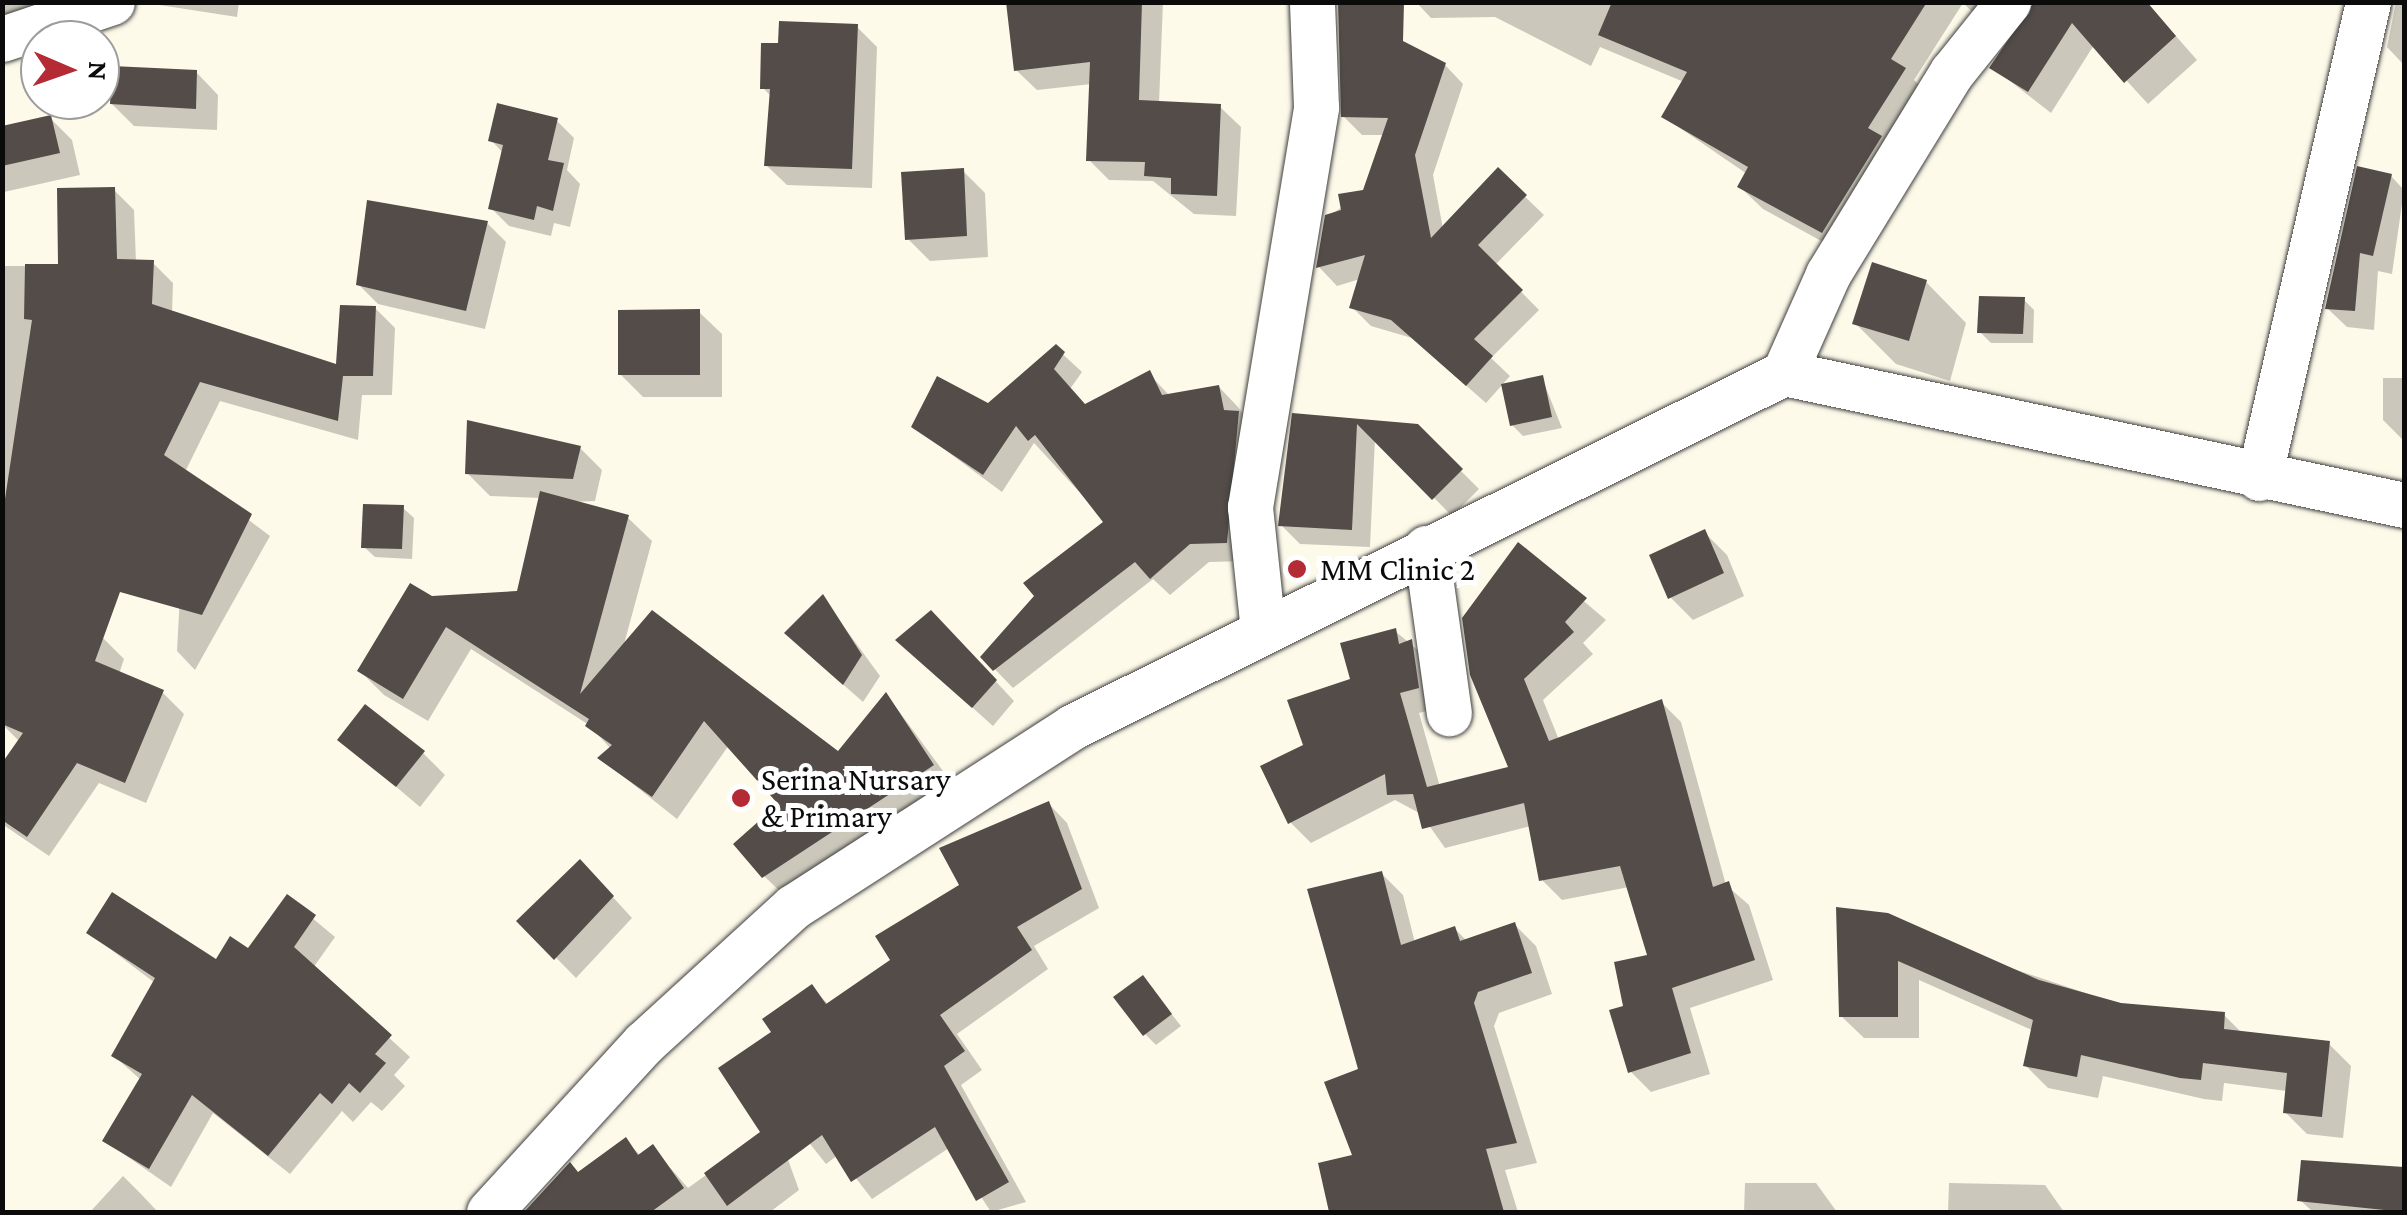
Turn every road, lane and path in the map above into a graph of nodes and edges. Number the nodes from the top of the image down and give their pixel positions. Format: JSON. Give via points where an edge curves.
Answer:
{"nodes":[{"id":1,"x":112,"y":2,"type":"edge"},
{"id":2,"x":1312,"y":2,"type":"edge"},
{"id":3,"x":2008,"y":2,"type":"edge"},
{"id":4,"x":2368,"y":2,"type":"edge"},
{"id":5,"x":2,"y":39,"type":"edge"},
{"id":6,"x":1784,"y":373,"type":"junction"},
{"id":7,"x":2259,"y":478,"type":"junction"},
{"id":8,"x":2404,"y":505,"type":"edge"},
{"id":9,"x":1426,"y":548,"type":"junction"},
{"id":10,"x":1263,"y":631,"type":"junction"},
{"id":11,"x":1448,"y":712,"type":"dead end"},
{"id":12,"x":489,"y":1212,"type":"edge"}],
"edges":[{"from":1,"to":5,"type":"street"},
{"from":2,"to":10,"type":"street","via":[[1316,108],[1250,507]]},
{"from":3,"to":6,"type":"street","via":[[1952,72],[1828,274]]},
{"from":4,"to":7,"type":"street"},
{"from":6,"to":7,"type":"street","via":[[2022,418]]},
{"from":6,"to":9,"type":"street"},
{"from":7,"to":8,"type":"street"},
{"from":9,"to":10,"type":"street"},
{"from":9,"to":11,"type":"street"},
{"from":10,"to":12,"type":"street","via":[[1072,727],[793,907],[656,1030]]}]}
